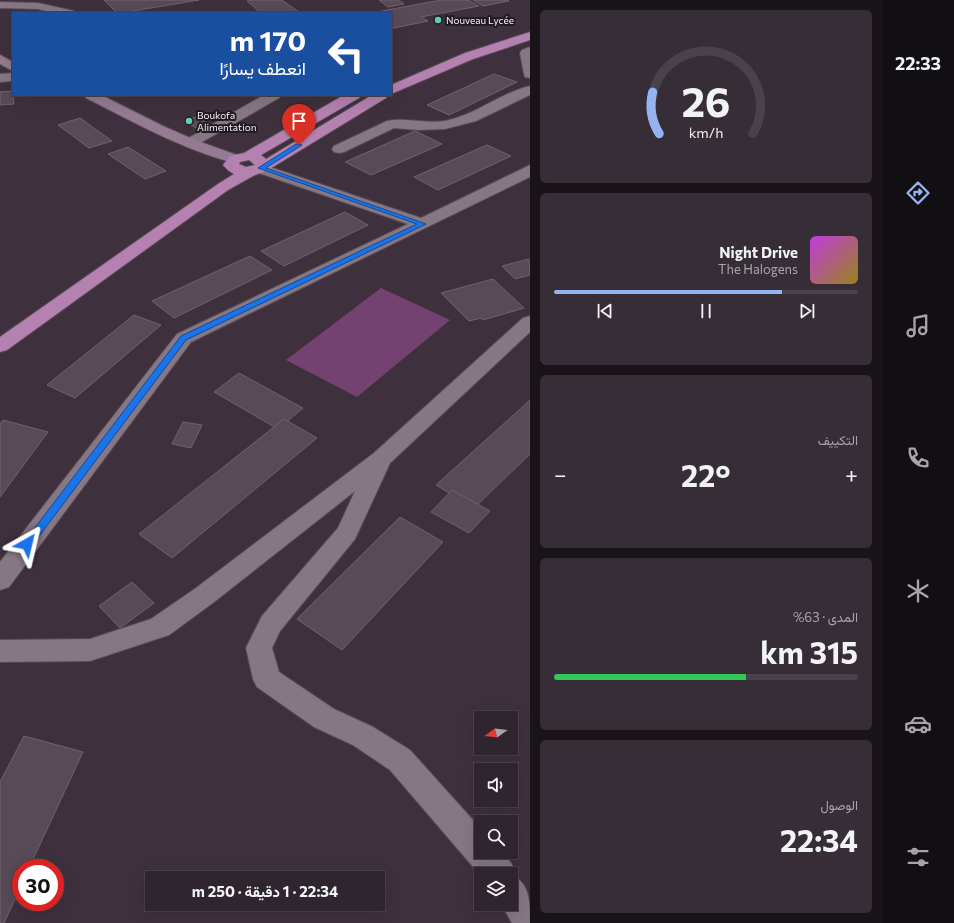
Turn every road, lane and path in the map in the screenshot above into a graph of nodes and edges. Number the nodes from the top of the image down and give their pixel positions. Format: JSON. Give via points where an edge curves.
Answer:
{"nodes":[{"id":1,"x":0,"y":5,"type":"edge"},
{"id":2,"x":65,"y":12,"type":"edge"},
{"id":3,"x":530,"y":28,"type":"edge"},
{"id":4,"x":530,"y":36,"type":"edge"},
{"id":5,"x":454,"y":49,"type":"dead end"},
{"id":6,"x":530,"y":51,"type":"edge"},
{"id":7,"x":0,"y":59,"type":"edge"},
{"id":8,"x":12,"y":65,"type":"edge"},
{"id":9,"x":530,"y":74,"type":"edge"},
{"id":10,"x":12,"y":77,"type":"edge"},
{"id":11,"x":0,"y":78,"type":"edge"},
{"id":12,"x":392,"y":90,"type":"edge"},
{"id":13,"x":530,"y":90,"type":"edge"},
{"id":14,"x":93,"y":96,"type":"edge"},
{"id":15,"x":272,"y":96,"type":"edge"},
{"id":16,"x":352,"y":96,"type":"edge"},
{"id":17,"x":379,"y":96,"type":"edge"},
{"id":18,"x":190,"y":143,"type":"junction"},
{"id":19,"x":339,"y":149,"type":"dead end"},
{"id":20,"x":248,"y":165,"type":"junction"},
{"id":21,"x":527,"y":174,"type":"edge"},
{"id":22,"x":422,"y":224,"type":"junction"},
{"id":23,"x":530,"y":322,"type":"edge"},
{"id":24,"x":0,"y":330,"type":"edge"},
{"id":25,"x":0,"y":346,"type":"edge"},
{"id":26,"x":382,"y":458,"type":"junction"},
{"id":27,"x":0,"y":580,"type":"edge"},
{"id":28,"x":0,"y":651,"type":"edge"},
{"id":29,"x":474,"y":844,"type":"edge"},
{"id":30,"x":487,"y":859,"type":"edge"},
{"id":31,"x":494,"y":867,"type":"edge"},
{"id":32,"x":518,"y":902,"type":"edge"},
{"id":33,"x":530,"y":922,"type":"edge"}],
"edges":[{"from":1,"to":2,"type":"street","via":[[38,6]]},
{"from":3,"to":5,"type":"highway"},
{"from":4,"to":12,"type":"highway","via":[[469,56]]},
{"from":6,"to":9,"type":"street","via":[[526,53]]},
{"from":7,"to":8,"type":"main road"},
{"from":10,"to":11,"type":"street"},
{"from":13,"to":19,"type":"street","via":[[471,118],[445,125],[392,124]]},
{"from":14,"to":18,"type":"main road"},
{"from":15,"to":18,"type":"street"},
{"from":16,"to":20,"type":"highway"},
{"from":17,"to":20,"type":"highway"},
{"from":18,"to":20,"type":"main road"},
{"from":20,"to":22,"type":"street"},
{"from":20,"to":24,"type":"highway","via":[[211,184]]},
{"from":20,"to":25,"type":"highway","via":[[223,187]]},
{"from":21,"to":22,"type":"street"},
{"from":22,"to":27,"type":"street","via":[[184,338]]},
{"from":23,"to":26,"type":"street"},
{"from":26,"to":28,"type":"street","via":[[160,627],[90,650]]},
{"from":26,"to":29,"type":"street","via":[[347,532],[271,624],[259,648],[267,678],[324,718],[363,736],[400,760]]},
{"from":30,"to":31,"type":"street"},
{"from":32,"to":33,"type":"street"}]}
